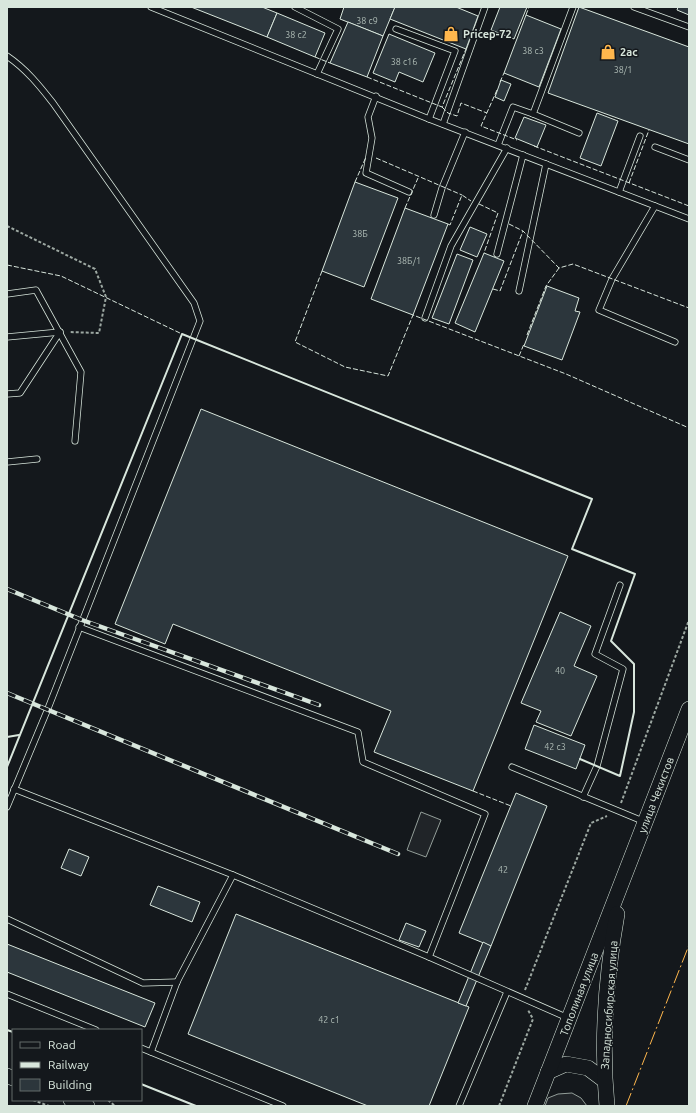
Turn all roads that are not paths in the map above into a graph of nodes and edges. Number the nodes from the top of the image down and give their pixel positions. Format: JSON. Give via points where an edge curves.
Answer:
{"nodes":[{"id":1,"x":151,"y":7,"type":"edge"},
{"id":2,"x":295,"y":7,"type":"edge"},
{"id":3,"x":485,"y":7,"type":"edge"},
{"id":4,"x":573,"y":7,"type":"edge"},
{"id":5,"x":634,"y":7,"type":"edge"},
{"id":6,"x":689,"y":27,"type":"edge"},
{"id":7,"x":396,"y":28,"type":"dead end"},
{"id":8,"x":7,"y":56,"type":"edge"},
{"id":9,"x":317,"y":74,"type":"junction"},
{"id":10,"x":376,"y":96,"type":"junction"},
{"id":11,"x":533,"y":114,"type":"junction"},
{"id":12,"x":429,"y":119,"type":"junction"},
{"id":13,"x":443,"y":124,"type":"junction"},
{"id":14,"x":465,"y":132,"type":"junction"},
{"id":15,"x":579,"y":133,"type":"dead end"},
{"id":16,"x":640,"y":136,"type":"dead end"},
{"id":17,"x":498,"y":145,"type":"junction"},
{"id":18,"x":655,"y":147,"type":"dead end"},
{"id":19,"x":506,"y":148,"type":"junction"},
{"id":20,"x":523,"y":155,"type":"junction"},
{"id":21,"x":689,"y":160,"type":"edge"},
{"id":22,"x":546,"y":164,"type":"junction"},
{"id":23,"x":409,"y":192,"type":"dead end"},
{"id":24,"x":619,"y":192,"type":"junction"},
{"id":25,"x":655,"y":206,"type":"junction"},
{"id":26,"x":434,"y":215,"type":"dead end"},
{"id":27,"x":689,"y":219,"type":"edge"},
{"id":28,"x":497,"y":254,"type":"dead end"},
{"id":29,"x":519,"y":291,"type":"dead end"},
{"id":30,"x":7,"y":294,"type":"edge"},
{"id":31,"x":425,"y":318,"type":"dead end"},
{"id":32,"x":60,"y":332,"type":"junction"},
{"id":33,"x":7,"y":337,"type":"edge"},
{"id":34,"x":676,"y":342,"type":"dead end"},
{"id":35,"x":7,"y":394,"type":"edge"},
{"id":36,"x":75,"y":440,"type":"dead end"},
{"id":37,"x":37,"y":459,"type":"dead end"},
{"id":38,"x":7,"y":462,"type":"edge"},
{"id":39,"x":620,"y":585,"type":"dead end"},
{"id":40,"x":79,"y":627,"type":"junction"},
{"id":41,"x":689,"y":709,"type":"edge"},
{"id":42,"x":512,"y":767,"type":"dead end"},
{"id":43,"x":14,"y":789,"type":"junction"},
{"id":44,"x":583,"y":796,"type":"junction"},
{"id":45,"x":7,"y":807,"type":"edge"},
{"id":46,"x":646,"y":822,"type":"junction"},
{"id":47,"x":233,"y":875,"type":"junction"},
{"id":48,"x":623,"y":881,"type":"junction"},
{"id":49,"x":7,"y":919,"type":"edge"},
{"id":50,"x":429,"y":957,"type":"junction"},
{"id":51,"x":177,"y":982,"type":"junction"},
{"id":52,"x":507,"y":992,"type":"junction"},
{"id":53,"x":7,"y":994,"type":"edge"},
{"id":54,"x":569,"y":1019,"type":"junction"},
{"id":55,"x":94,"y":1029,"type":"edge"},
{"id":56,"x":142,"y":1048,"type":"edge"},
{"id":57,"x":151,"y":1052,"type":"junction"},
{"id":58,"x":548,"y":1072,"type":"junction"},
{"id":59,"x":604,"y":1080,"type":"junction"},
{"id":60,"x":74,"y":1101,"type":"edge"},
{"id":61,"x":87,"y":1106,"type":"edge"},
{"id":62,"x":283,"y":1106,"type":"edge"},
{"id":63,"x":459,"y":1106,"type":"edge"},
{"id":64,"x":535,"y":1106,"type":"edge"},
{"id":65,"x":606,"y":1106,"type":"edge"}],
"edges":[{"from":1,"to":9,"type":"lane"},
{"from":2,"to":9,"type":"lane","via":[[338,29]]},
{"from":3,"to":13,"type":"lane"},
{"from":4,"to":11,"type":"lane"},
{"from":5,"to":6,"type":"lane"},
{"from":7,"to":12,"type":"lane","via":[[455,51]]},
{"from":8,"to":40,"type":"lane","via":[[31,75],[53,103],[194,303],[200,321]]},
{"from":9,"to":10,"type":"lane"},
{"from":10,"to":12,"type":"lane"},
{"from":10,"to":23,"type":"lane","via":[[368,117],[372,138],[366,173]]},
{"from":11,"to":15,"type":"lane"},
{"from":11,"to":17,"type":"lane","via":[[514,107]]},
{"from":12,"to":13,"type":"lane"},
{"from":13,"to":14,"type":"lane"},
{"from":14,"to":17,"type":"lane"},
{"from":14,"to":26,"type":"lane"},
{"from":16,"to":24,"type":"lane"},
{"from":17,"to":19,"type":"lane"},
{"from":18,"to":21,"type":"lane"},
{"from":19,"to":20,"type":"lane"},
{"from":19,"to":31,"type":"lane","via":[[451,246]]},
{"from":20,"to":22,"type":"lane"},
{"from":20,"to":28,"type":"lane"},
{"from":22,"to":24,"type":"lane"},
{"from":22,"to":29,"type":"lane"},
{"from":24,"to":25,"type":"lane"},
{"from":25,"to":27,"type":"lane"},
{"from":25,"to":34,"type":"lane","via":[[612,279],[599,310]]},
{"from":30,"to":32,"type":"lane","via":[[36,290]]},
{"from":32,"to":33,"type":"lane"},
{"from":32,"to":35,"type":"lane","via":[[20,393]]},
{"from":32,"to":36,"type":"lane","via":[[81,372]]},
{"from":37,"to":38,"type":"lane"},
{"from":39,"to":44,"type":"lane","via":[[595,654],[623,669],[597,766]]},
{"from":40,"to":43,"type":"lane","via":[[48,711]]},
{"from":40,"to":50,"type":"lane","via":[[358,732],[363,762],[485,814]]},
{"from":41,"to":46,"type":"main road","name":"улица Чекистов"},
{"from":42,"to":44,"type":"lane"},
{"from":43,"to":45,"type":"lane"},
{"from":43,"to":47,"type":"lane"},
{"from":44,"to":46,"type":"lane"},
{"from":46,"to":48,"type":"main road","name":"улица Чекистов"},
{"from":47,"to":50,"type":"lane"},
{"from":47,"to":51,"type":"lane"},
{"from":48,"to":54,"type":"main road","name":"Тополиная улица"},
{"from":48,"to":59,"type":"main road","name":"Западносибирская улица","via":[[611,947]]},
{"from":49,"to":51,"type":"lane","via":[[143,983]]},
{"from":50,"to":52,"type":"lane"},
{"from":51,"to":57,"type":"lane"},
{"from":52,"to":54,"type":"lane"},
{"from":52,"to":63,"type":"lane"},
{"from":53,"to":55,"type":"lane"},
{"from":54,"to":58,"type":"main road","name":"Тополиная улица"},
{"from":56,"to":57,"type":"lane"},
{"from":57,"to":62,"type":"lane"},
{"from":58,"to":59,"type":"main road","via":[[566,1064],[588,1068]]},
{"from":58,"to":64,"type":"main road","name":"Тополиная улица"},
{"from":59,"to":65,"type":"main road","name":"Западносибирская улица"},
{"from":60,"to":61,"type":"main road"}]}
